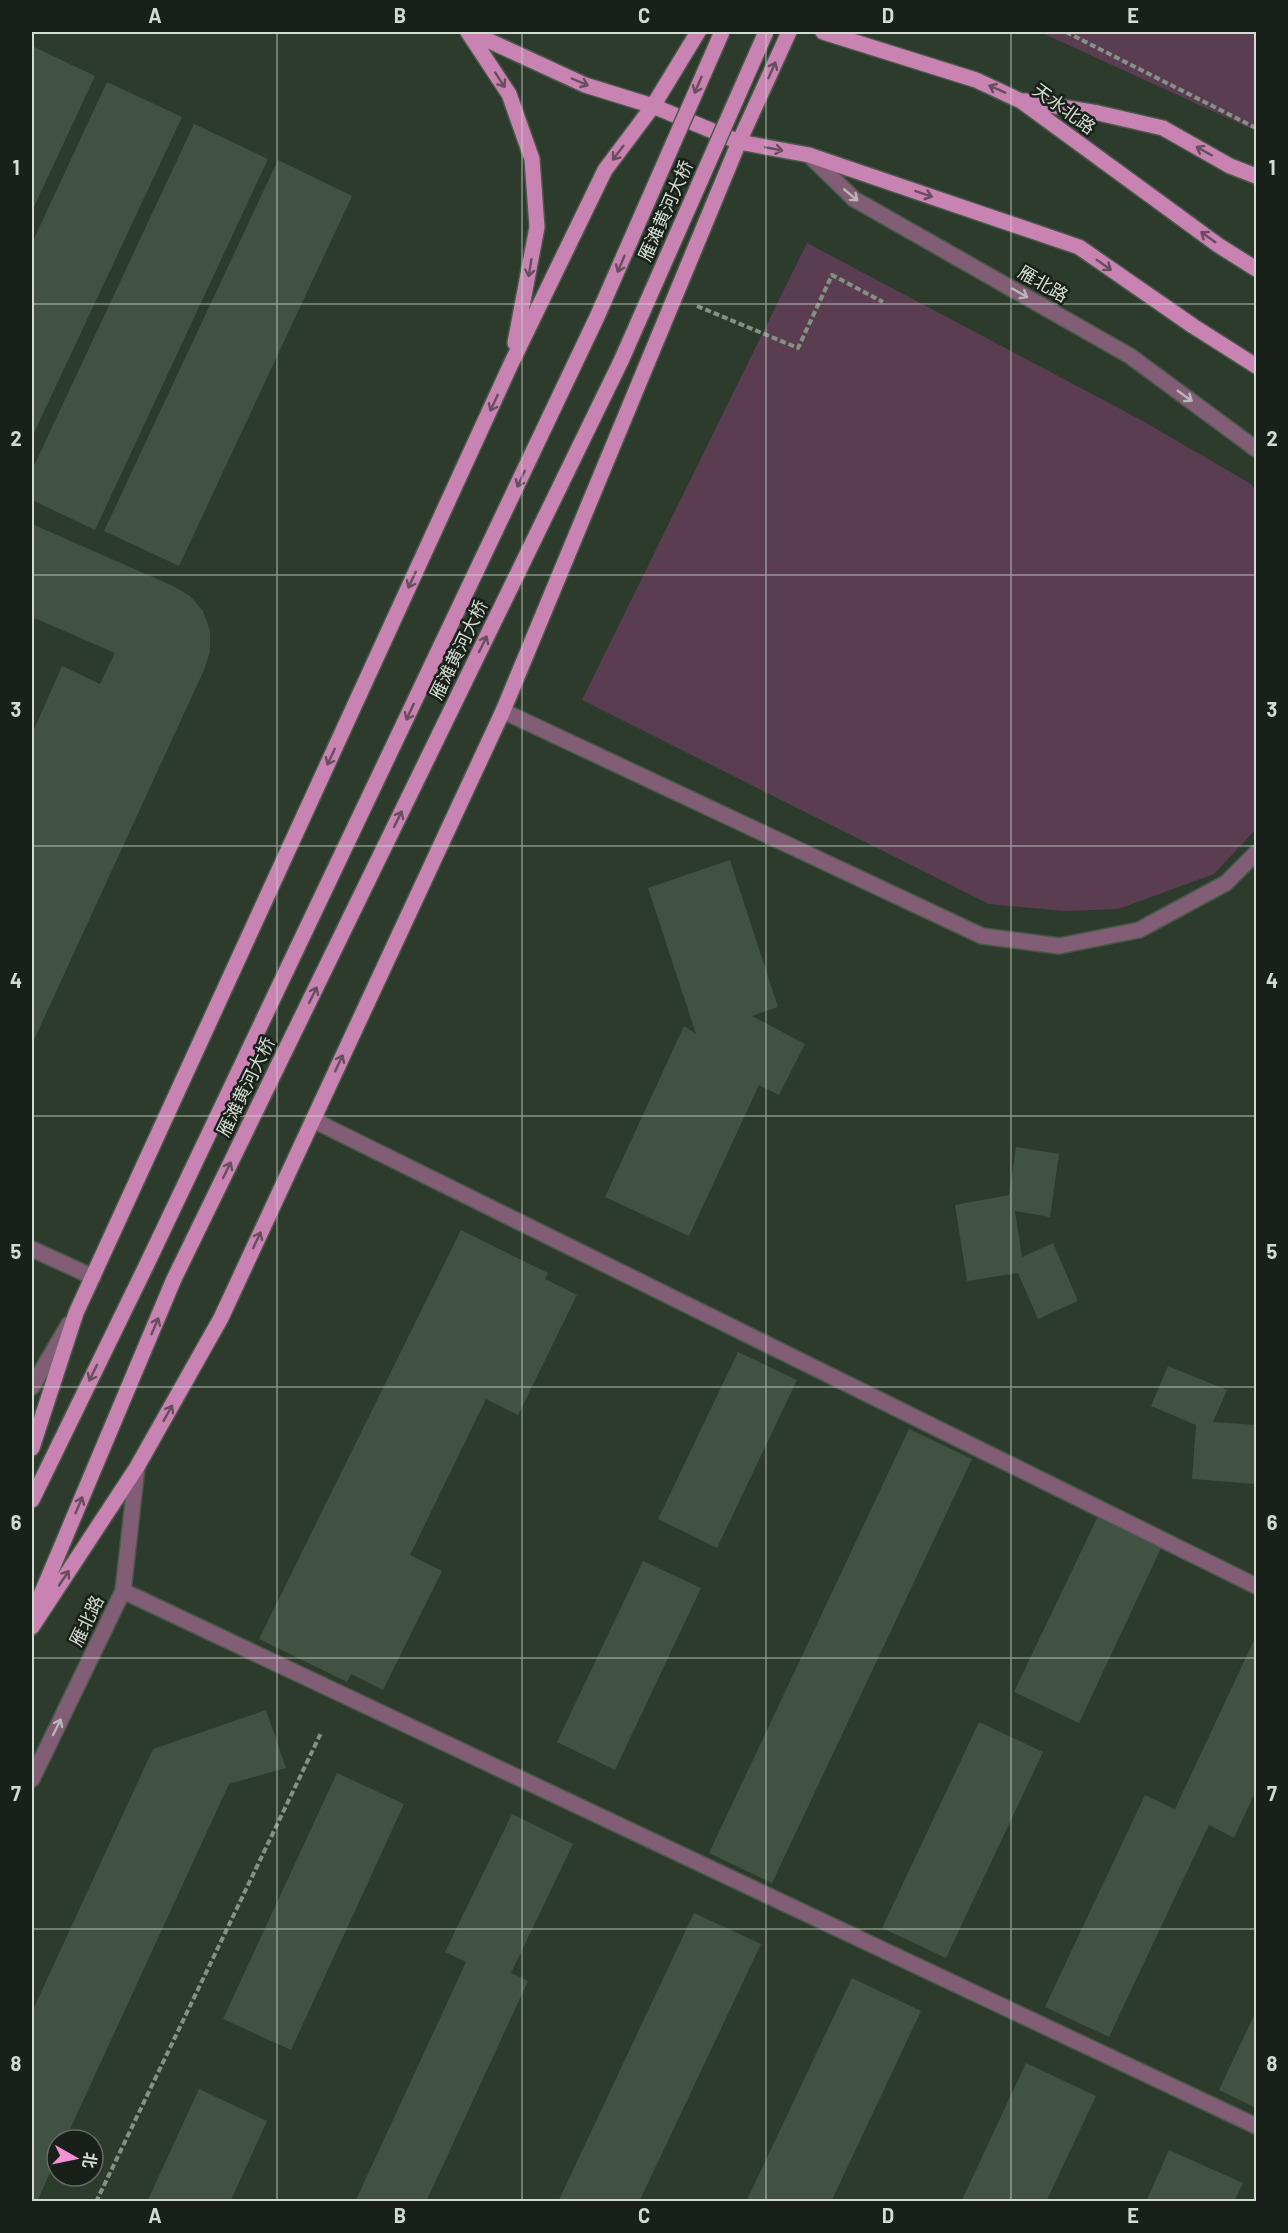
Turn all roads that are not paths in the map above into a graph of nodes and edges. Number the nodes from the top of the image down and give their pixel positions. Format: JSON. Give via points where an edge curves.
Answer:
{"nodes":[{"id":1,"x":469,"y":32,"type":"edge"},
{"id":2,"x":698,"y":32,"type":"edge"},
{"id":3,"x":722,"y":32,"type":"edge"},
{"id":4,"x":766,"y":32,"type":"edge"},
{"id":5,"x":789,"y":32,"type":"edge"},
{"id":6,"x":822,"y":32,"type":"edge"},
{"id":7,"x":1021,"y":100,"type":"junction"},
{"id":8,"x":653,"y":106,"type":"junction"},
{"id":9,"x":739,"y":142,"type":"junction"},
{"id":10,"x":809,"y":155,"type":"junction"},
{"id":11,"x":1257,"y":176,"type":"edge"},
{"id":12,"x":1257,"y":269,"type":"edge"},
{"id":13,"x":510,"y":366,"type":"junction"},
{"id":14,"x":1257,"y":366,"type":"edge"},
{"id":15,"x":1257,"y":449,"type":"edge"},
{"id":16,"x":503,"y":711,"type":"junction"},
{"id":17,"x":1257,"y":853,"type":"edge"},
{"id":18,"x":313,"y":1120,"type":"junction"},
{"id":19,"x":32,"y":1249,"type":"edge"},
{"id":20,"x":93,"y":1277,"type":"junction"},
{"id":21,"x":76,"y":1313,"type":"junction"},
{"id":22,"x":32,"y":1387,"type":"edge"},
{"id":23,"x":32,"y":1448,"type":"edge"},
{"id":24,"x":138,"y":1467,"type":"junction"},
{"id":25,"x":32,"y":1500,"type":"edge"},
{"id":26,"x":1257,"y":1586,"type":"edge"},
{"id":27,"x":123,"y":1591,"type":"junction"},
{"id":28,"x":32,"y":1617,"type":"edge"},
{"id":29,"x":32,"y":1627,"type":"edge"},
{"id":30,"x":32,"y":1779,"type":"edge"},
{"id":31,"x":1257,"y":2127,"type":"edge"}],
"edges":[{"from":1,"to":8,"type":"main road","one_way":true,"via":[[585,85]]},
{"from":1,"to":13,"type":"main road","one_way":true,"via":[[509,94],[532,159],[537,227]]},
{"from":2,"to":8,"type":"main road"},
{"from":3,"to":25,"type":"main road","name":"雁滩黄河大桥","one_way":true,"bridge":true,"via":[[597,318]]},
{"from":28,"to":4,"type":"main road","name":"雁滩黄河大桥","one_way":true,"bridge":true,"via":[[174,1279],[621,361]]},
{"from":9,"to":5,"type":"main road","one_way":true},
{"from":7,"to":6,"type":"main road","name":"天水北路","one_way":true,"via":[[976,80]]},
{"from":11,"to":7,"type":"main road","one_way":true,"via":[[1230,166],[1163,128]]},
{"from":12,"to":7,"type":"main road","name":"天水北路","one_way":true},
{"from":8,"to":9,"type":"main road"},
{"from":8,"to":13,"type":"main road","one_way":true,"via":[[605,170]]},
{"from":9,"to":10,"type":"main road","one_way":true},
{"from":9,"to":16,"type":"main road"},
{"from":10,"to":14,"type":"main road","one_way":true,"via":[[1079,247]]},
{"from":10,"to":15,"type":"street","name":"雁北路","one_way":true,"via":[[854,199],[1130,356]]},
{"from":13,"to":20,"type":"main road","one_way":true},
{"from":16,"to":17,"type":"street","via":[[982,936],[1059,946],[1139,930],[1226,883]]},
{"from":18,"to":16,"type":"main road","one_way":true},
{"from":24,"to":18,"type":"main road","one_way":true,"via":[[221,1318]]},
{"from":18,"to":26,"type":"street"},
{"from":19,"to":20,"type":"street"},
{"from":20,"to":21,"type":"main road"},
{"from":21,"to":22,"type":"street"},
{"from":21,"to":23,"type":"main road"},
{"from":24,"to":27,"type":"street","name":"雁北路"},
{"from":29,"to":24,"type":"main road","one_way":true},
{"from":30,"to":27,"type":"street","name":"雁北路","one_way":true},
{"from":27,"to":31,"type":"street"}]}
